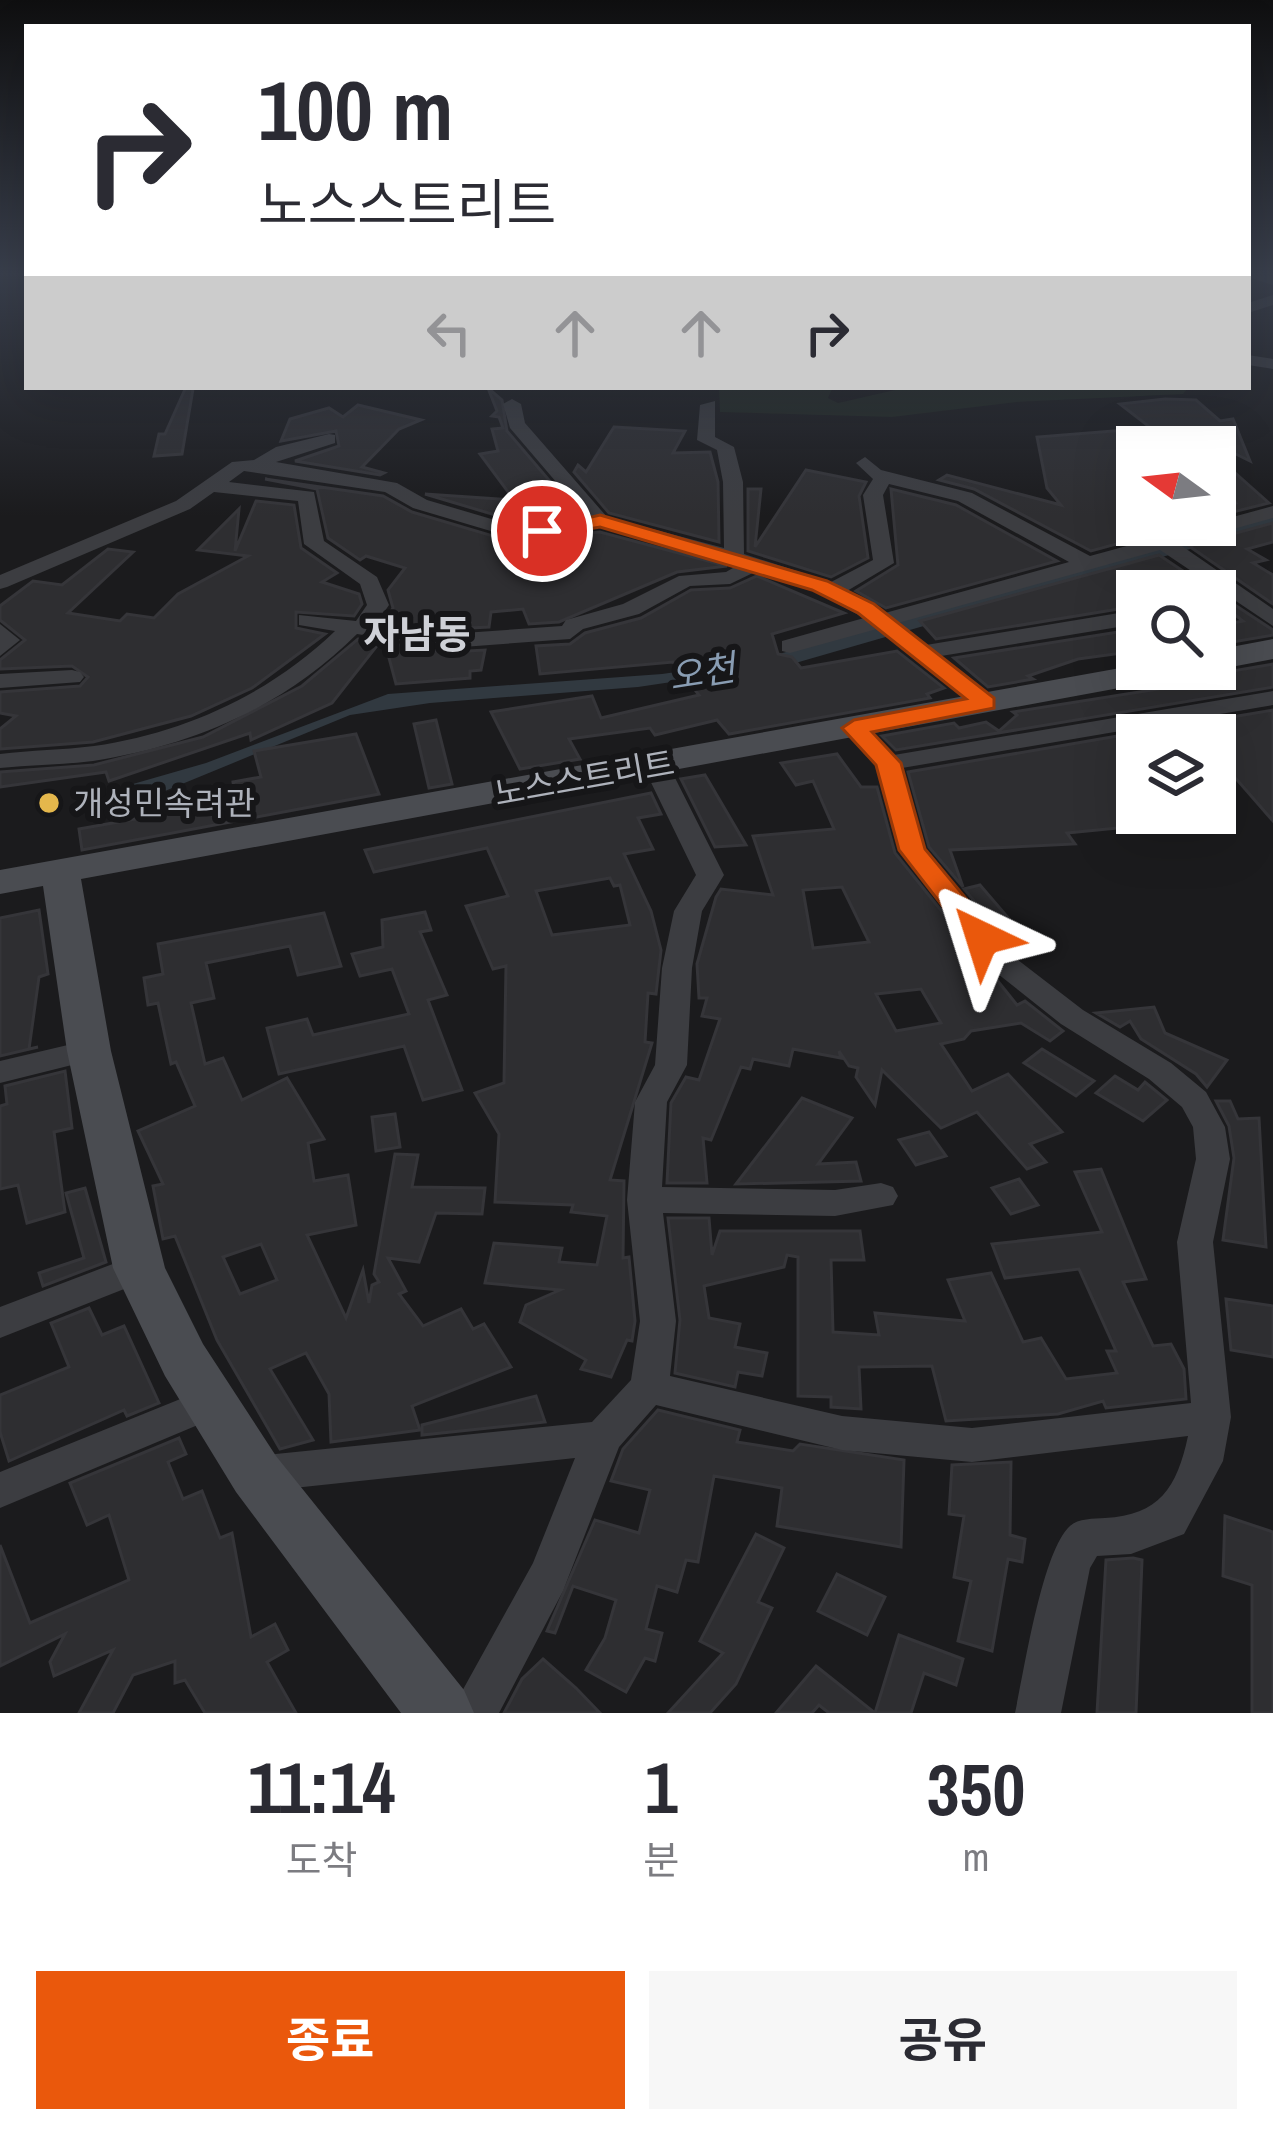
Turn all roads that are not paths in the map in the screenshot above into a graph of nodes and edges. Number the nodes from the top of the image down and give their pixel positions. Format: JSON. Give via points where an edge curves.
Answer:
{"nodes":[{"id":1,"x":512,"y":404,"type":"dead end"},
{"id":2,"x":709,"y":405,"type":"dead end"},
{"id":3,"x":329,"y":439,"type":"dead end"},
{"id":4,"x":865,"y":463,"type":"dead end"},
{"id":5,"x":258,"y":465,"type":"junction"},
{"id":6,"x":884,"y":476,"type":"junction"},
{"id":7,"x":213,"y":486,"type":"junction"},
{"id":8,"x":1273,"y":512,"type":"edge"},
{"id":9,"x":600,"y":521,"type":"junction"},
{"id":10,"x":1172,"y":547,"type":"junction"},
{"id":11,"x":744,"y":561,"type":"junction"},
{"id":12,"x":1088,"y":564,"type":"junction"},
{"id":13,"x":0,"y":583,"type":"edge"},
{"id":14,"x":831,"y":591,"type":"junction"},
{"id":15,"x":1273,"y":596,"type":"edge"},
{"id":16,"x":1246,"y":598,"type":"junction"},
{"id":17,"x":1236,"y":600,"type":"edge"},
{"id":18,"x":879,"y":618,"type":"junction"},
{"id":19,"x":1273,"y":619,"type":"edge"},
{"id":20,"x":307,"y":620,"type":"dead end"},
{"id":21,"x":1116,"y":620,"type":"edge"},
{"id":22,"x":357,"y":628,"type":"junction"},
{"id":23,"x":0,"y":631,"type":"edge"},
{"id":24,"x":790,"y":646,"type":"dead end"},
{"id":25,"x":0,"y":649,"type":"edge"},
{"id":26,"x":1273,"y":650,"type":"edge"},
{"id":27,"x":920,"y":653,"type":"junction"},
{"id":28,"x":1236,"y":656,"type":"edge"},
{"id":29,"x":72,"y":677,"type":"dead end"},
{"id":30,"x":1116,"y":679,"type":"edge"},
{"id":31,"x":0,"y":680,"type":"edge"},
{"id":32,"x":1273,"y":698,"type":"edge"},
{"id":33,"x":986,"y":703,"type":"junction"},
{"id":34,"x":854,"y":728,"type":"junction"},
{"id":35,"x":0,"y":760,"type":"edge"},
{"id":36,"x":888,"y":763,"type":"junction"},
{"id":37,"x":656,"y":766,"type":"junction"},
{"id":38,"x":60,"y":870,"type":"junction"},
{"id":39,"x":0,"y":882,"type":"edge"},
{"id":40,"x":89,"y":1051,"type":"junction"},
{"id":41,"x":0,"y":1072,"type":"edge"},
{"id":42,"x":881,"y":1196,"type":"dead end"},
{"id":43,"x":644,"y":1200,"type":"junction"},
{"id":44,"x":139,"y":1268,"type":"junction"},
{"id":45,"x":0,"y":1323,"type":"edge"},
{"id":46,"x":649,"y":1387,"type":"junction"},
{"id":47,"x":210,"y":1403,"type":"junction"},
{"id":48,"x":1212,"y":1417,"type":"junction"},
{"id":49,"x":601,"y":1438,"type":"junction"},
{"id":50,"x":256,"y":1474,"type":"junction"},
{"id":51,"x":0,"y":1490,"type":"edge"},
{"id":52,"x":441,"y":1713,"type":"edge"},
{"id":53,"x":473,"y":1713,"type":"edge"},
{"id":54,"x":1038,"y":1713,"type":"edge"}],
"edges":[{"from":1,"to":9,"type":"street","via":[[516,424]]},
{"from":2,"to":11,"type":"street","via":[[706,440],[725,447]]},
{"from":3,"to":5,"type":"street"},
{"from":4,"to":6,"type":"street"},
{"from":5,"to":7,"type":"street","via":[[239,466]]},
{"from":5,"to":9,"type":"street","via":[[390,487],[511,531]]},
{"from":6,"to":12,"type":"street","via":[[965,496]]},
{"from":6,"to":14,"type":"street","via":[[874,495],[884,563]]},
{"from":7,"to":13,"type":"street"},
{"from":7,"to":22,"type":"street","via":[[307,496],[314,544],[370,581],[377,605]]},
{"from":8,"to":10,"type":"street"},
{"from":9,"to":11,"type":"street"},
{"from":10,"to":12,"type":"street"},
{"from":10,"to":16,"type":"street"},
{"from":11,"to":14,"type":"street"},
{"from":11,"to":22,"type":"street","via":[[730,578],[686,580],[570,632],[449,641]]},
{"from":12,"to":18,"type":"street"},
{"from":14,"to":18,"type":"street"},
{"from":15,"to":16,"type":"street"},
{"from":16,"to":17,"type":"street"},
{"from":16,"to":19,"type":"street"},
{"from":18,"to":24,"type":"street"},
{"from":18,"to":27,"type":"street"},
{"from":20,"to":22,"type":"street"},
{"from":21,"to":27,"type":"street"},
{"from":22,"to":35,"type":"street","via":[[317,665],[210,722],[98,753]]},
{"from":23,"to":25,"type":"street","via":[[9,640]]},
{"from":26,"to":28,"type":"main road"},
{"from":27,"to":33,"type":"street"},
{"from":29,"to":31,"type":"street"},
{"from":30,"to":33,"type":"main road","name":"노스스트리트"},
{"from":32,"to":36,"type":"street"},
{"from":33,"to":34,"type":"main road","name":"노스스트리트"},
{"from":34,"to":36,"type":"street"},
{"from":34,"to":37,"type":"main road","name":"노스스트리트"},
{"from":36,"to":48,"type":"street","via":[[912,850],[1008,967],[1160,1071],[1195,1100],[1210,1127],[1213,1159],[1195,1242]]},
{"from":37,"to":38,"type":"main road","name":"노스스트리트"},
{"from":37,"to":43,"type":"street","via":[[710,875],[684,930],[671,1065],[651,1102]]},
{"from":38,"to":39,"type":"main road","name":"노스스트리트"},
{"from":38,"to":40,"type":"main road"},
{"from":40,"to":41,"type":"street"},
{"from":40,"to":44,"type":"main road"},
{"from":42,"to":43,"type":"street","via":[[836,1203]]},
{"from":43,"to":46,"type":"street","via":[[658,1322]]},
{"from":44,"to":45,"type":"street"},
{"from":44,"to":47,"type":"main road"},
{"from":46,"to":48,"type":"street","via":[[842,1433],[972,1445]]},
{"from":46,"to":49,"type":"street","via":[[610,1419]]},
{"from":47,"to":50,"type":"main road"},
{"from":47,"to":51,"type":"street"},
{"from":48,"to":54,"type":"street","via":[[1203,1461],[1169,1521],[1131,1535],[1085,1538],[1070,1563]]},
{"from":49,"to":50,"type":"street"},
{"from":49,"to":53,"type":"street","via":[[571,1526],[503,1669]]},
{"from":50,"to":52,"type":"main road"}]}
